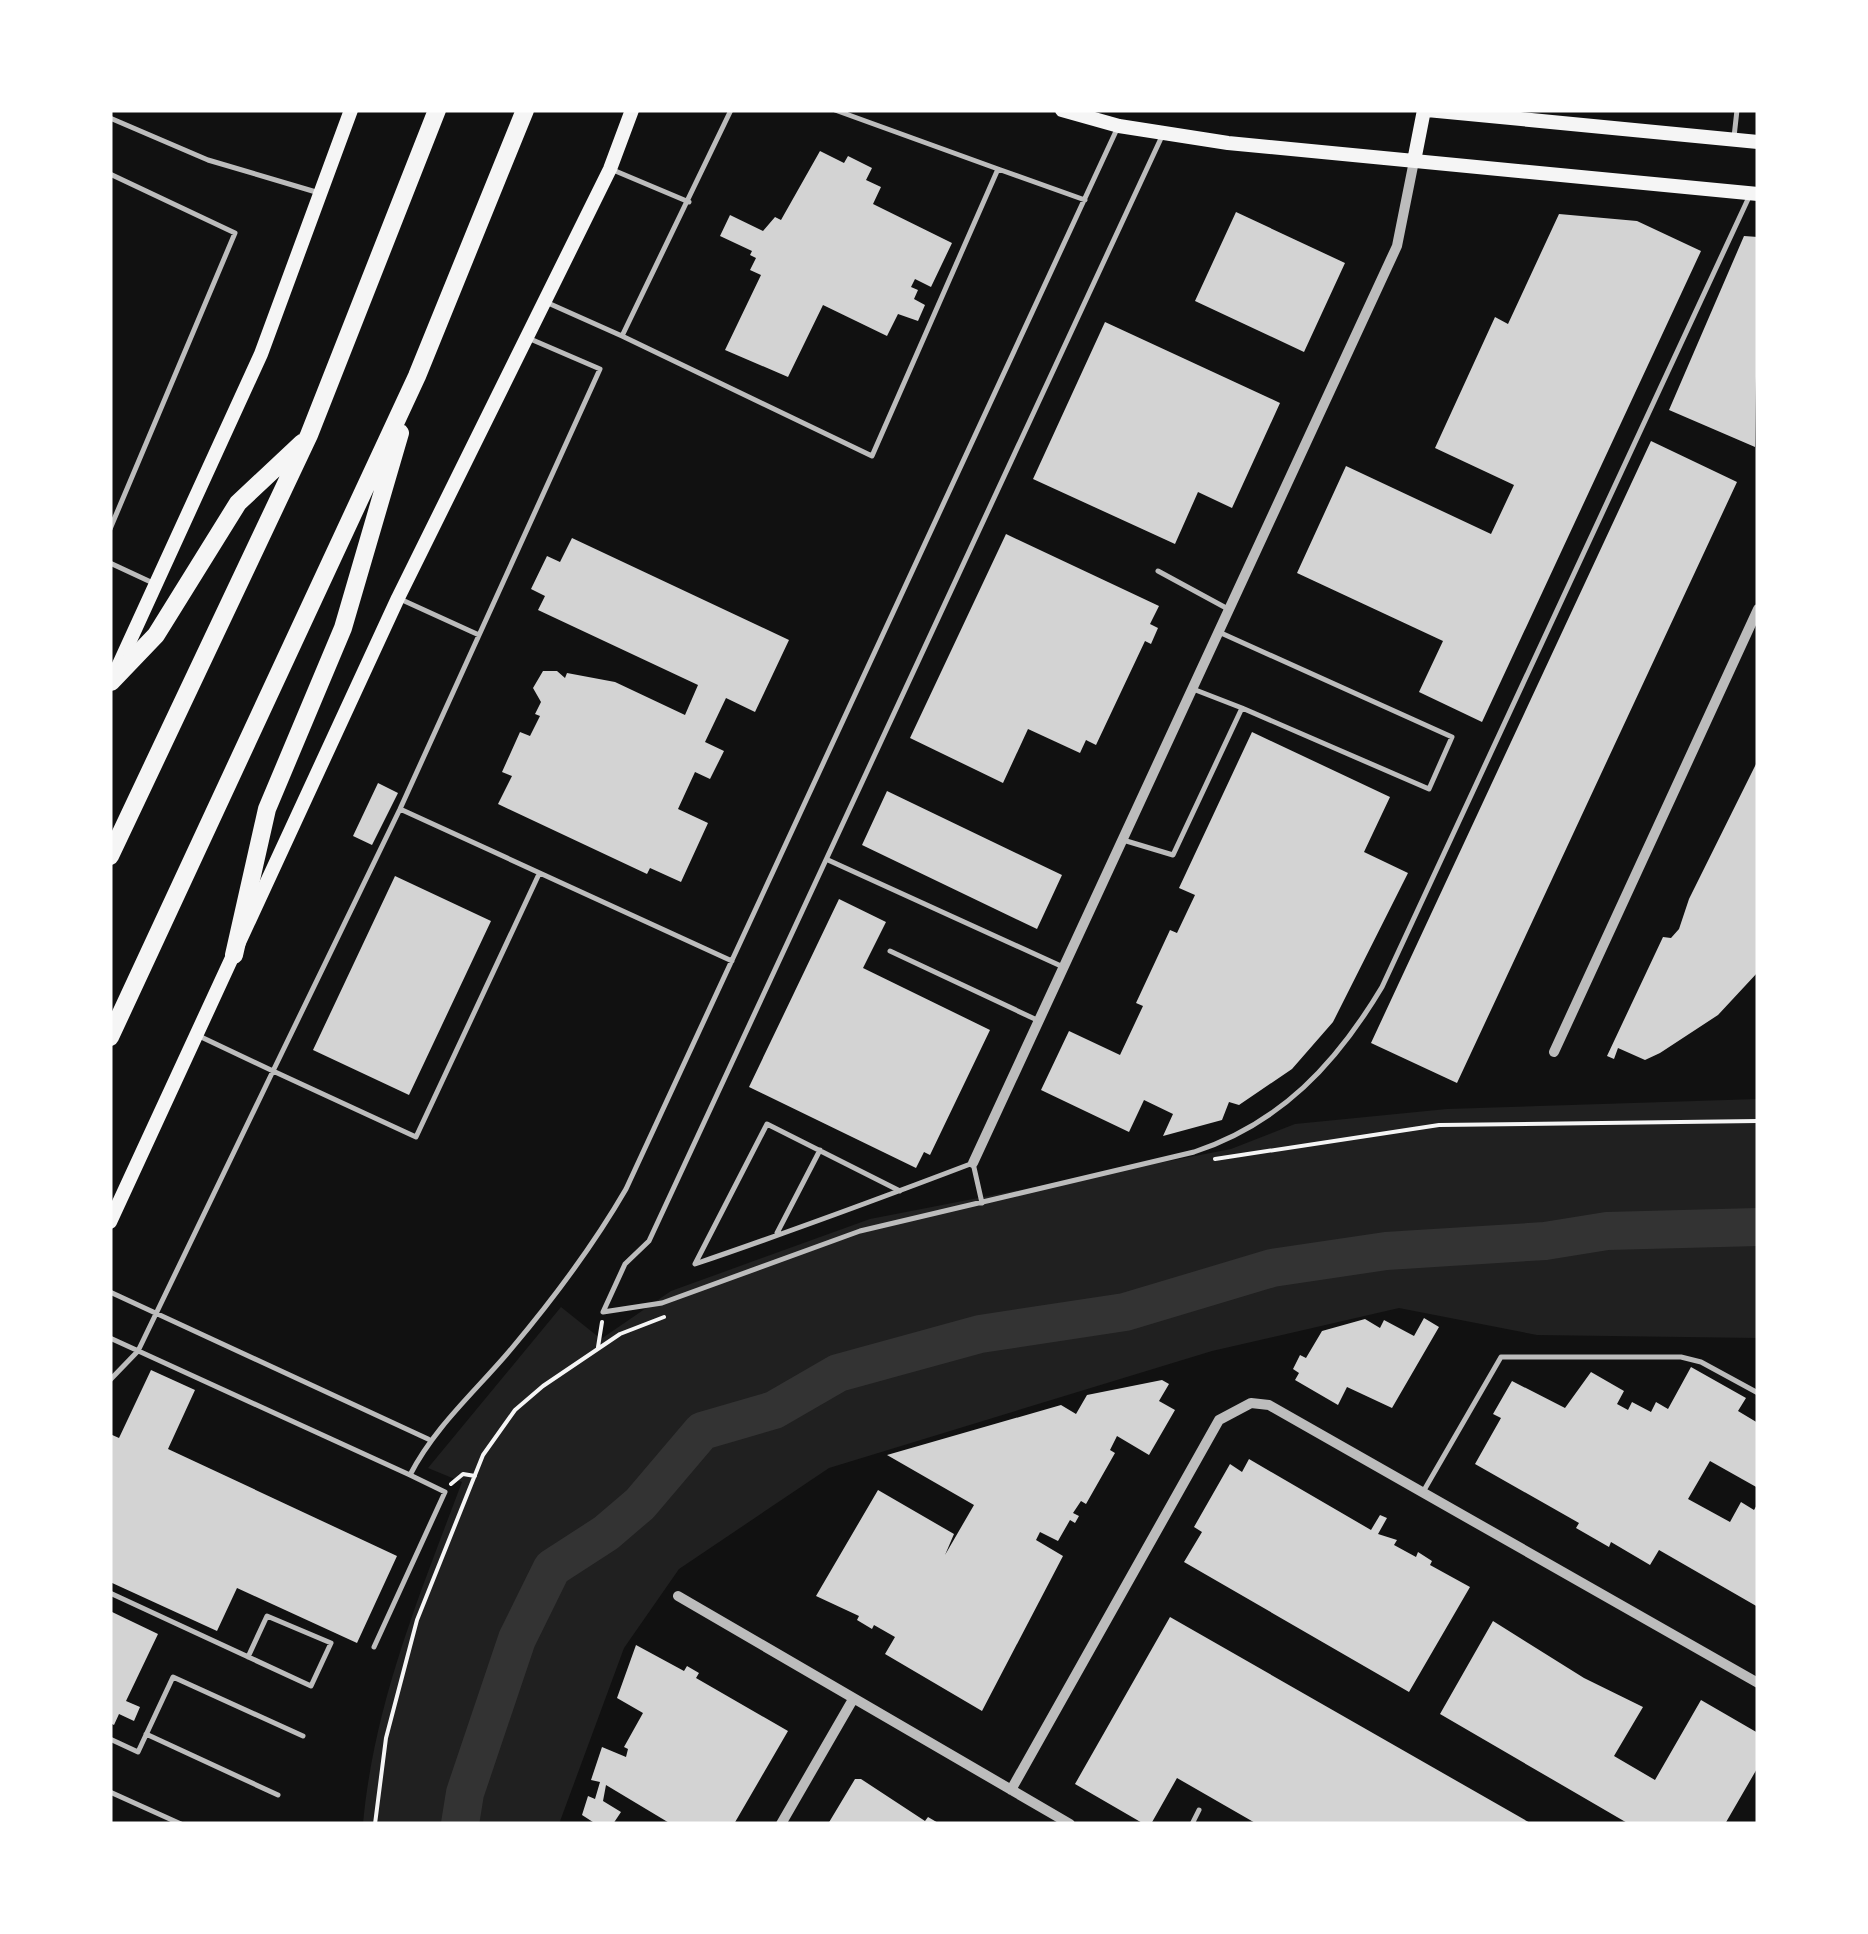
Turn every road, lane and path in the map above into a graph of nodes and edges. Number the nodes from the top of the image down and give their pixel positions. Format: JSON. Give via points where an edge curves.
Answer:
{"nodes":[{"id":1,"x":352,"y":110,"type":"edge"},
{"id":2,"x":437,"y":110,"type":"edge"},
{"id":3,"x":525,"y":110,"type":"edge"},
{"id":4,"x":632,"y":110,"type":"edge"},
{"id":5,"x":730,"y":110,"type":"edge"},
{"id":6,"x":836,"y":110,"type":"edge"},
{"id":7,"x":1062,"y":110,"type":"edge"},
{"id":8,"x":1125,"y":110,"type":"edge"},
{"id":9,"x":1426,"y":110,"type":"edge"},
{"id":10,"x":1737,"y":110,"type":"edge"},
{"id":11,"x":110,"y":118,"type":"edge"},
{"id":12,"x":1119,"y":126,"type":"junction"},
{"id":13,"x":1163,"y":134,"type":"junction"},
{"id":14,"x":1734,"y":140,"type":"junction"},
{"id":15,"x":1758,"y":142,"type":"edge"},
{"id":16,"x":1414,"y":161,"type":"junction"},
{"id":17,"x":610,"y":169,"type":"junction"},
{"id":18,"x":998,"y":169,"type":"junction"},
{"id":19,"x":110,"y":174,"type":"edge"},
{"id":20,"x":324,"y":194,"type":"junction"},
{"id":21,"x":1754,"y":194,"type":"edge"},
{"id":22,"x":1084,"y":200,"type":"junction"},
{"id":23,"x":689,"y":202,"type":"junction"},
{"id":24,"x":545,"y":302,"type":"junction"},
{"id":25,"x":622,"y":336,"type":"junction"},
{"id":26,"x":528,"y":338,"type":"junction"},
{"id":27,"x":417,"y":376,"type":"junction"},
{"id":28,"x":310,"y":435,"type":"junction"},
{"id":29,"x":113,"y":516,"type":"edge"},
{"id":30,"x":110,"y":529,"type":"edge"},
{"id":31,"x":110,"y":562,"type":"edge"},
{"id":32,"x":1158,"y":572,"type":"dead end"},
{"id":33,"x":156,"y":584,"type":"junction"},
{"id":34,"x":398,"y":598,"type":"junction"},
{"id":35,"x":1228,"y":609,"type":"junction"},
{"id":36,"x":1758,"y":609,"type":"edge"},
{"id":37,"x":1217,"y":632,"type":"junction"},
{"id":38,"x":478,"y":635,"type":"junction"},
{"id":39,"x":110,"y":682,"type":"edge"},
{"id":40,"x":1191,"y":688,"type":"junction"},
{"id":41,"x":1242,"y":708,"type":"junction"},
{"id":42,"x":400,"y":809,"type":"junction"},
{"id":43,"x":1120,"y":839,"type":"junction"},
{"id":44,"x":110,"y":856,"type":"edge"},
{"id":45,"x":828,"y":860,"type":"junction"},
{"id":46,"x":539,"y":874,"type":"junction"},
{"id":47,"x":890,"y":951,"type":"dead end"},
{"id":48,"x":234,"y":956,"type":"junction"},
{"id":49,"x":732,"y":961,"type":"junction"},
{"id":50,"x":1061,"y":966,"type":"junction"},
{"id":51,"x":1037,"y":1020,"type":"junction"},
{"id":52,"x":196,"y":1035,"type":"junction"},
{"id":53,"x":110,"y":1037,"type":"edge"},
{"id":54,"x":1554,"y":1052,"type":"dead end"},
{"id":55,"x":272,"y":1071,"type":"junction"},
{"id":56,"x":1758,"y":1121,"type":"edge"},
{"id":57,"x":820,"y":1150,"type":"junction"},
{"id":58,"x":1208,"y":1160,"type":"dead end"},
{"id":59,"x":974,"y":1162,"type":"junction"},
{"id":60,"x":900,"y":1191,"type":"junction"},
{"id":61,"x":982,"y":1203,"type":"junction"},
{"id":62,"x":110,"y":1222,"type":"edge"},
{"id":63,"x":776,"y":1236,"type":"junction"},
{"id":64,"x":110,"y":1292,"type":"edge"},
{"id":65,"x":603,"y":1312,"type":"junction"},
{"id":66,"x":156,"y":1313,"type":"junction"},
{"id":67,"x":672,"y":1314,"type":"dead end"},
{"id":68,"x":110,"y":1338,"type":"edge"},
{"id":69,"x":598,"y":1347,"type":"junction"},
{"id":70,"x":138,"y":1351,"type":"junction"},
{"id":71,"x":110,"y":1380,"type":"edge"},
{"id":72,"x":1758,"y":1393,"type":"edge"},
{"id":73,"x":428,"y":1439,"type":"junction"},
{"id":74,"x":410,"y":1474,"type":"junction"},
{"id":75,"x":475,"y":1476,"type":"junction"},
{"id":76,"x":445,"y":1492,"type":"junction"},
{"id":77,"x":1423,"y":1492,"type":"junction"},
{"id":78,"x":110,"y":1594,"type":"edge"},
{"id":79,"x":678,"y":1596,"type":"dead end"},
{"id":80,"x":374,"y":1646,"type":"dead end"},
{"id":81,"x":248,"y":1657,"type":"junction"},
{"id":82,"x":1758,"y":1683,"type":"edge"},
{"id":83,"x":852,"y":1701,"type":"junction"},
{"id":84,"x":146,"y":1734,"type":"junction"},
{"id":85,"x":304,"y":1736,"type":"dead end"},
{"id":86,"x":110,"y":1739,"type":"edge"},
{"id":87,"x":1012,"y":1790,"type":"junction"},
{"id":88,"x":110,"y":1792,"type":"edge"},
{"id":89,"x":278,"y":1795,"type":"dead end"},
{"id":90,"x":1199,"y":1810,"type":"dead end"},
{"id":91,"x":181,"y":1824,"type":"edge"},
{"id":92,"x":375,"y":1824,"type":"edge"},
{"id":93,"x":781,"y":1824,"type":"edge"},
{"id":94,"x":1070,"y":1824,"type":"edge"},
{"id":95,"x":1192,"y":1824,"type":"edge"}],
"edges":[{"from":1,"to":20,"type":"main road"},
{"from":2,"to":28,"type":"highway"},
{"from":3,"to":27,"type":"highway"},
{"from":4,"to":17,"type":"main road"},
{"from":5,"to":23,"type":"lane"},
{"from":6,"to":18,"type":"lane"},
{"from":7,"to":12,"type":"main road"},
{"from":8,"to":12,"type":"main road"},
{"from":9,"to":14,"type":"main road"},
{"from":9,"to":16,"type":"main road"},
{"from":10,"to":14,"type":"lane"},
{"from":11,"to":20,"type":"lane","via":[[208,160]]},
{"from":12,"to":13,"type":"main road"},
{"from":12,"to":22,"type":"lane"},
{"from":13,"to":16,"type":"main road"},
{"from":13,"to":45,"type":"lane"},
{"from":14,"to":15,"type":"main road"},
{"from":16,"to":21,"type":"main road"},
{"from":16,"to":35,"type":"street","via":[[1397,246]]},
{"from":17,"to":23,"type":"lane"},
{"from":17,"to":24,"type":"main road"},
{"from":18,"to":22,"type":"lane"},
{"from":18,"to":25,"type":"lane","via":[[872,456]]},
{"from":19,"to":29,"type":"lane","via":[[235,233]]},
{"from":20,"to":33,"type":"main road","via":[[261,354]]},
{"from":21,"to":61,"type":"lane","via":[[1354,1033],[1313,1082],[1240,1134],[1194,1152]]},
{"from":22,"to":49,"type":"lane"},
{"from":23,"to":25,"type":"lane"},
{"from":24,"to":25,"type":"lane"},
{"from":24,"to":26,"type":"main road"},
{"from":26,"to":34,"type":"main road"},
{"from":26,"to":38,"type":"lane","via":[[600,369]]},
{"from":27,"to":48,"type":"highway","via":[[343,628],[267,810]]},
{"from":27,"to":53,"type":"highway"},
{"from":28,"to":39,"type":"highway","via":[[238,502],[156,634]]},
{"from":28,"to":44,"type":"highway"},
{"from":29,"to":30,"type":"lane"},
{"from":31,"to":33,"type":"lane"},
{"from":32,"to":35,"type":"lane"},
{"from":33,"to":39,"type":"main road"},
{"from":34,"to":38,"type":"lane"},
{"from":34,"to":48,"type":"main road"},
{"from":35,"to":37,"type":"street"},
{"from":36,"to":54,"type":"street"},
{"from":37,"to":40,"type":"street"},
{"from":37,"to":41,"type":"lane","via":[[1452,737],[1429,789]]},
{"from":38,"to":42,"type":"lane"},
{"from":40,"to":41,"type":"lane"},
{"from":40,"to":43,"type":"street"},
{"from":41,"to":43,"type":"lane","via":[[1173,855]]},
{"from":42,"to":46,"type":"lane"},
{"from":42,"to":55,"type":"lane"},
{"from":43,"to":50,"type":"street"},
{"from":45,"to":50,"type":"lane"},
{"from":45,"to":65,"type":"lane","via":[[648,1241],[625,1264]]},
{"from":46,"to":49,"type":"lane"},
{"from":46,"to":55,"type":"lane","via":[[416,1137]]},
{"from":47,"to":51,"type":"lane"},
{"from":48,"to":52,"type":"main road"},
{"from":49,"to":73,"type":"lane","via":[[606,1224],[510,1350]]},
{"from":50,"to":51,"type":"street"},
{"from":51,"to":59,"type":"street"},
{"from":52,"to":55,"type":"lane"},
{"from":52,"to":62,"type":"main road"},
{"from":55,"to":66,"type":"lane"},
{"from":56,"to":58,"type":"path","via":[[1439,1125]]},
{"from":57,"to":60,"type":"lane"},
{"from":57,"to":63,"type":"lane"},
{"from":57,"to":63,"type":"lane","via":[[767,1124],[695,1264]]},
{"from":59,"to":60,"type":"lane"},
{"from":59,"to":61,"type":"lane"},
{"from":60,"to":63,"type":"lane"},
{"from":61,"to":65,"type":"lane","via":[[860,1232],[662,1303]]},
{"from":64,"to":66,"type":"lane"},
{"from":65,"to":69,"type":"path"},
{"from":66,"to":70,"type":"lane"},
{"from":66,"to":73,"type":"lane"},
{"from":67,"to":69,"type":"path"},
{"from":68,"to":70,"type":"lane"},
{"from":69,"to":75,"type":"path","via":[[515,1410]]},
{"from":70,"to":71,"type":"lane"},
{"from":70,"to":74,"type":"lane"},
{"from":72,"to":77,"type":"lane","via":[[1682,1357],[1501,1357]]},
{"from":73,"to":74,"type":"lane"},
{"from":74,"to":76,"type":"lane"},
{"from":75,"to":76,"type":"path","via":[[462,1474]]},
{"from":75,"to":92,"type":"path","via":[[417,1620],[386,1738]]},
{"from":76,"to":80,"type":"lane"},
{"from":77,"to":82,"type":"street"},
{"from":77,"to":87,"type":"street","via":[[1269,1405],[1251,1404],[1219,1420]]},
{"from":78,"to":81,"type":"lane"},
{"from":79,"to":83,"type":"street"},
{"from":81,"to":81,"type":"lane","via":[[311,1686],[331,1643],[267,1616]]},
{"from":83,"to":87,"type":"street"},
{"from":83,"to":93,"type":"street"},
{"from":84,"to":85,"type":"lane","via":[[173,1677]]},
{"from":84,"to":86,"type":"lane","via":[[138,1752]]},
{"from":84,"to":89,"type":"lane"},
{"from":87,"to":94,"type":"street"},
{"from":88,"to":91,"type":"lane"},
{"from":90,"to":95,"type":"lane"}]}
